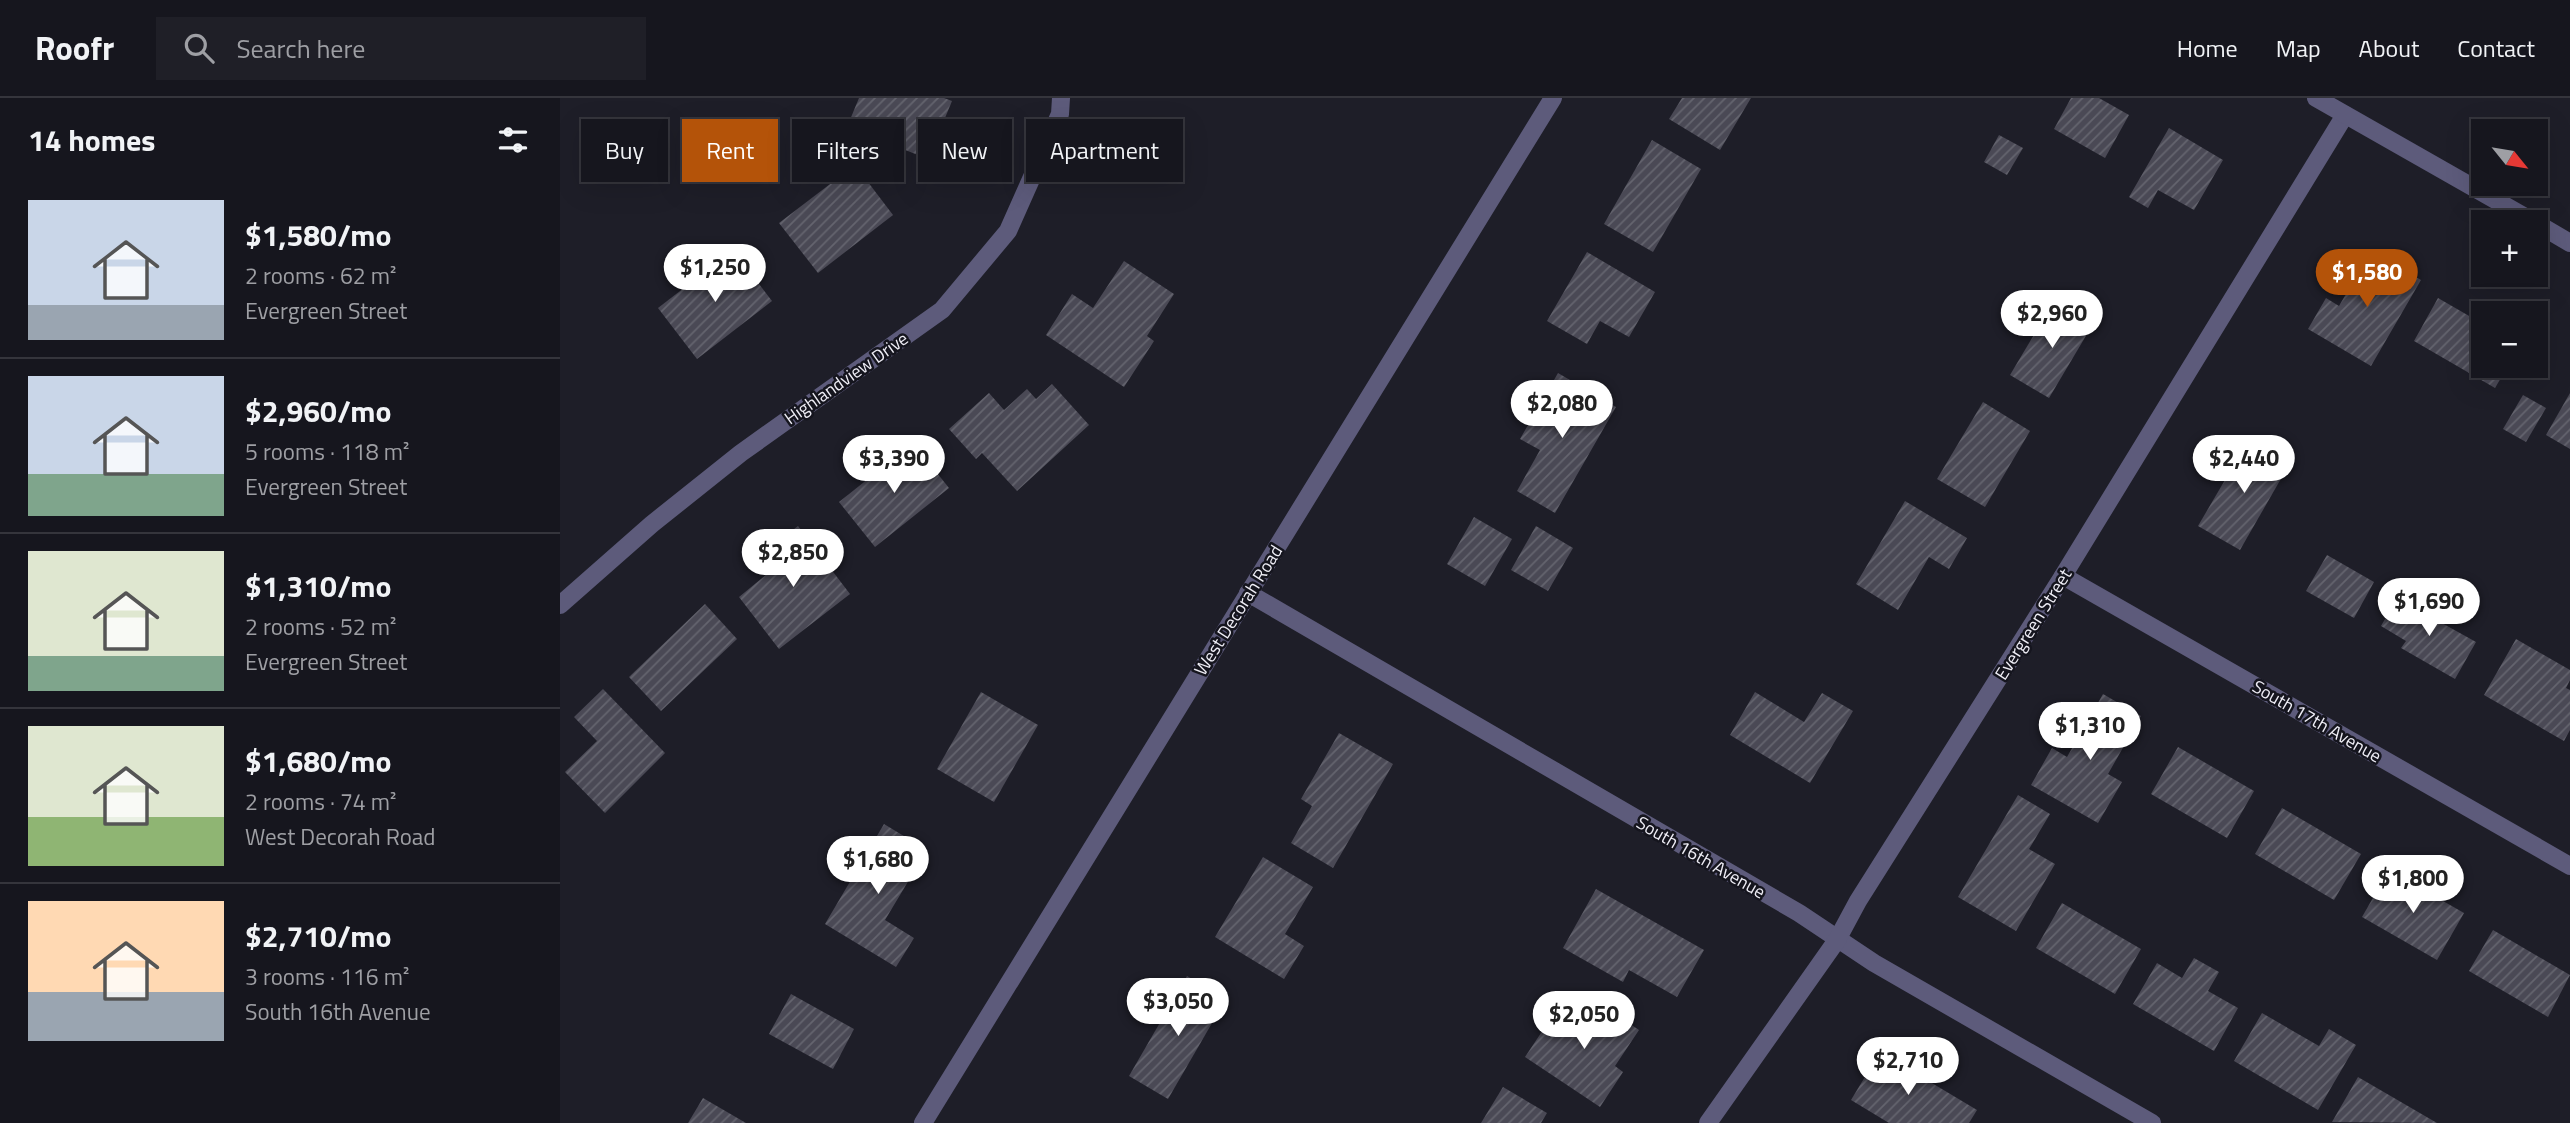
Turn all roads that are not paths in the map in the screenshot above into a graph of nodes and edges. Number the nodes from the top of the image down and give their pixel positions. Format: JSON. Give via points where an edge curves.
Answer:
{"nodes":[{"id":1,"x":1061,"y":98,"type":"edge"},
{"id":2,"x":1553,"y":98,"type":"edge"},
{"id":3,"x":2316,"y":98,"type":"edge"},
{"id":4,"x":2345,"y":115,"type":"junction"},
{"id":5,"x":2512,"y":210,"type":"edge"},
{"id":6,"x":2548,"y":230,"type":"edge"},
{"id":7,"x":2570,"y":243,"type":"edge"},
{"id":8,"x":2063,"y":576,"type":"junction"},
{"id":9,"x":1248,"y":593,"type":"junction"},
{"id":10,"x":560,"y":605,"type":"edge"},
{"id":11,"x":2570,"y":866,"type":"edge"},
{"id":12,"x":1837,"y":940,"type":"junction"},
{"id":13,"x":923,"y":1123,"type":"edge"},
{"id":14,"x":1708,"y":1123,"type":"edge"},
{"id":15,"x":2152,"y":1123,"type":"edge"}],
"edges":[{"from":1,"to":10,"type":"street","name":"Highlandview Drive","via":[[1060,114],[1008,231],[942,310],[741,453]]},
{"from":2,"to":9,"type":"street","name":"West Decorah Road"},
{"from":3,"to":4,"type":"street"},
{"from":4,"to":5,"type":"street"},
{"from":4,"to":8,"type":"street","name":"Evergreen Street"},
{"from":6,"to":7,"type":"street"},
{"from":8,"to":11,"type":"street","name":"South 17th Avenue"},
{"from":8,"to":12,"type":"street","name":"Evergreen Street"},
{"from":9,"to":12,"type":"street","name":"South 16th Avenue"},
{"from":9,"to":13,"type":"street","name":"West Decorah Road"},
{"from":12,"to":14,"type":"street","name":"Evergreen Street"},
{"from":12,"to":15,"type":"street","name":"South 16th Avenue"}]}
